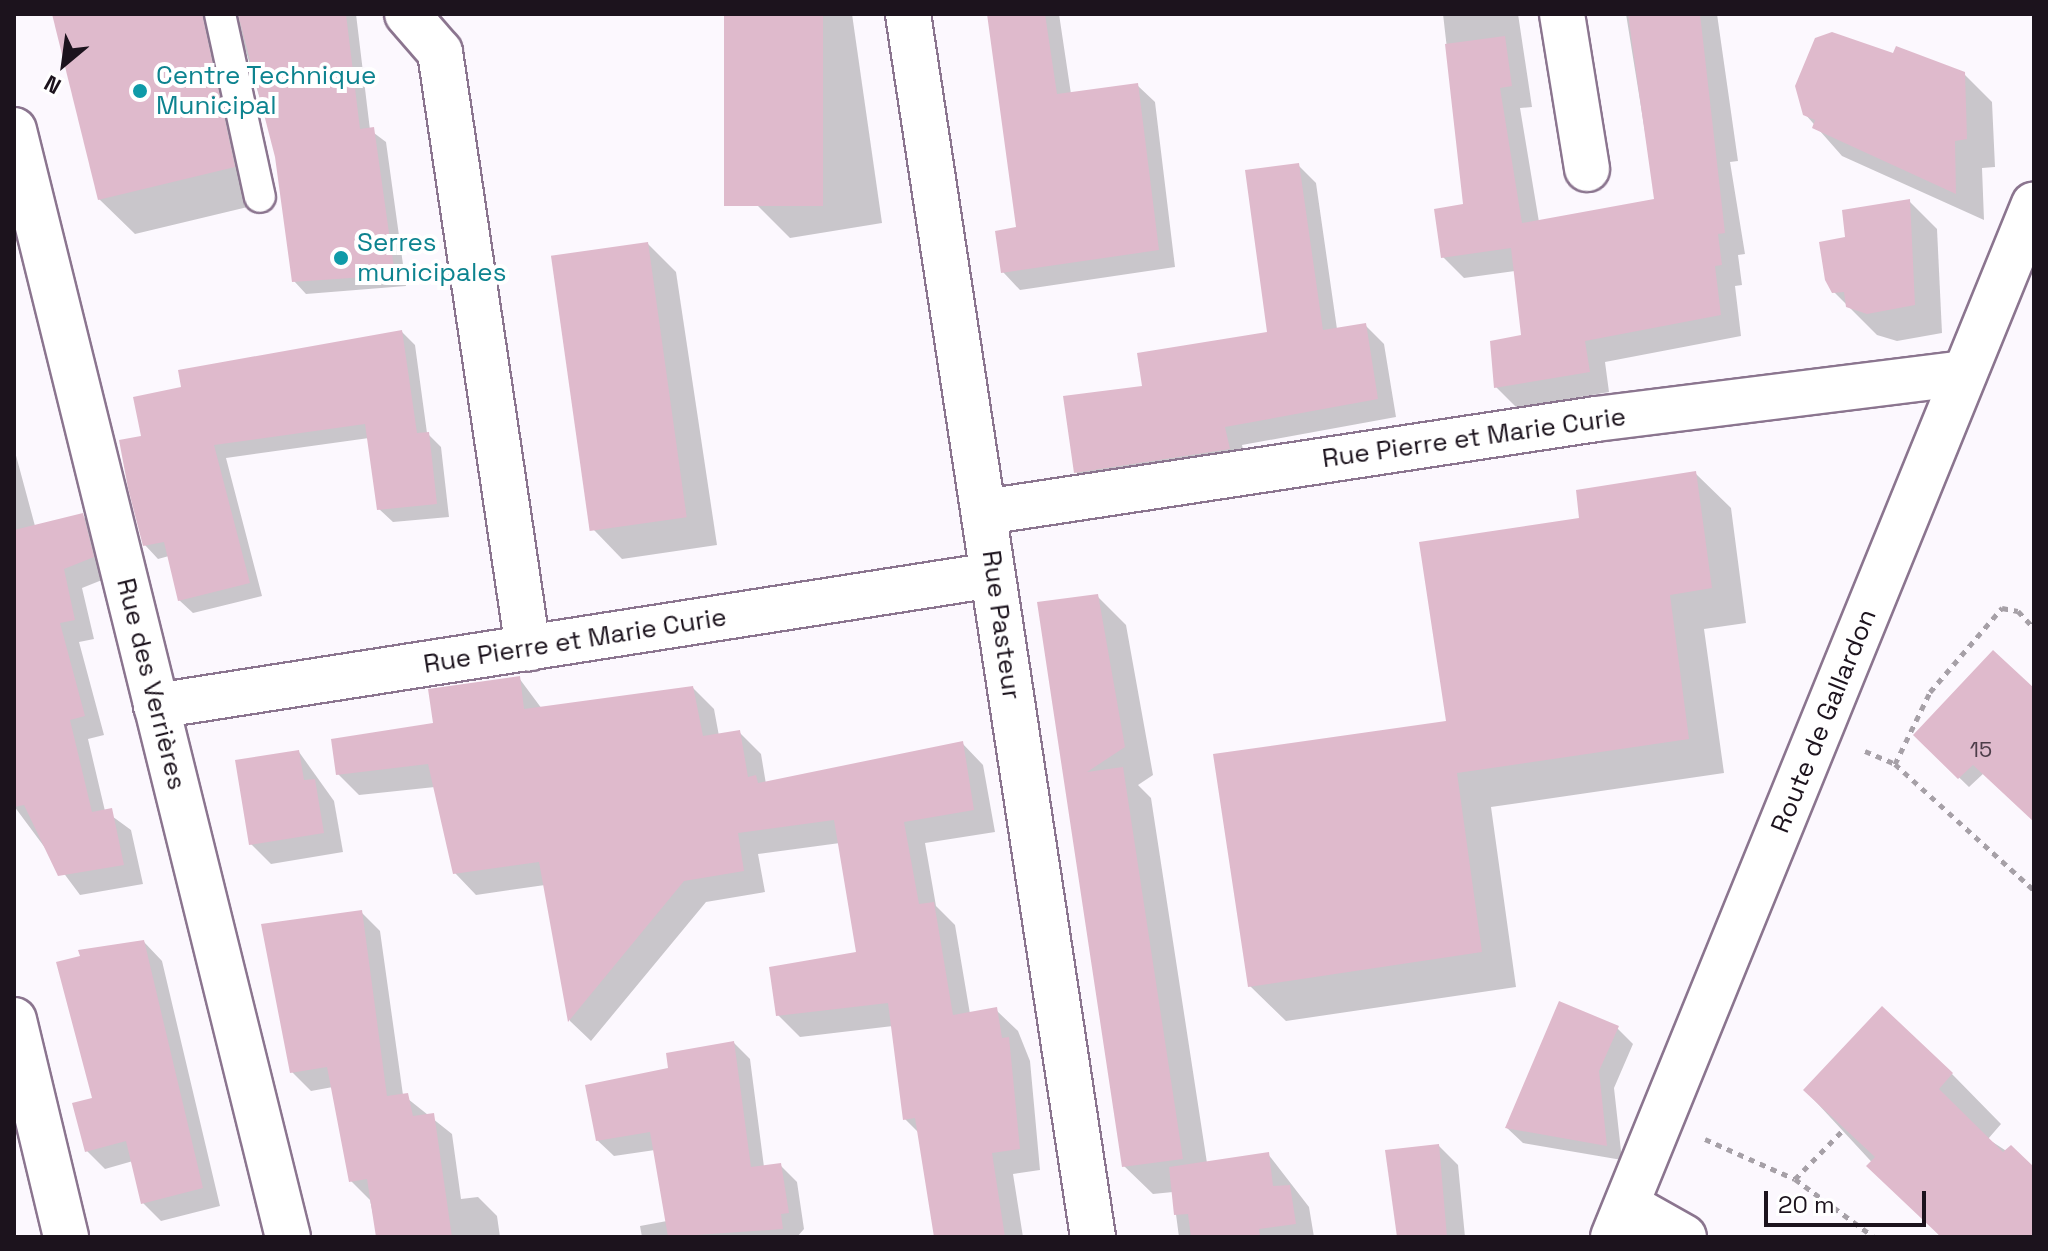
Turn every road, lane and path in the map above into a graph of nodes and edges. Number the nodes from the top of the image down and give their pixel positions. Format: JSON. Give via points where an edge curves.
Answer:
{"nodes":[{"id":1,"x":220,"y":14,"type":"edge"},
{"id":2,"x":407,"y":14,"type":"edge"},
{"id":3,"x":908,"y":14,"type":"edge"},
{"id":4,"x":1562,"y":14,"type":"edge"},
{"id":5,"x":14,"y":130,"type":"edge"},
{"id":6,"x":1587,"y":169,"type":"dead end"},
{"id":7,"x":260,"y":197,"type":"dead end"},
{"id":8,"x":2034,"y":204,"type":"edge"},
{"id":9,"x":1964,"y":373,"type":"junction"},
{"id":10,"x":985,"y":512,"type":"junction"},
{"id":11,"x":993,"y":575,"type":"junction"},
{"id":12,"x":2034,"y":628,"type":"edge"},
{"id":13,"x":528,"y":649,"type":"junction"},
{"id":14,"x":156,"y":706,"type":"junction"},
{"id":15,"x":1820,"y":731,"type":"junction"},
{"id":16,"x":1895,"y":764,"type":"junction"},
{"id":17,"x":2034,"y":890,"type":"edge"},
{"id":18,"x":14,"y":1020,"type":"edge"},
{"id":19,"x":1664,"y":1120,"type":"junction"},
{"id":20,"x":1844,"y":1129,"type":"dead end"},
{"id":21,"x":1795,"y":1179,"type":"junction"},
{"id":22,"x":1621,"y":1222,"type":"edge"},
{"id":23,"x":66,"y":1237,"type":"edge"},
{"id":24,"x":288,"y":1237,"type":"edge"},
{"id":25,"x":1093,"y":1237,"type":"edge"},
{"id":26,"x":1684,"y":1237,"type":"edge"},
{"id":27,"x":1874,"y":1237,"type":"edge"}],
"edges":[{"from":1,"to":7,"type":"lane"},
{"from":2,"to":13,"type":"street","via":[[440,52]]},
{"from":3,"to":10,"type":"street","name":"Rue Pasteur"},
{"from":4,"to":6,"type":"street"},
{"from":5,"to":14,"type":"street","name":"Rue des Verrières"},
{"from":8,"to":9,"type":"street","name":"Route de Gallardon"},
{"from":9,"to":10,"type":"street","name":"Rue Pierre et Marie Curie","via":[[1596,419]]},
{"from":9,"to":15,"type":"street","name":"Route de Gallardon"},
{"from":10,"to":11,"type":"street","name":"Rue Pasteur"},
{"from":11,"to":13,"type":"street","name":"Rue Pierre et Marie Curie"},
{"from":11,"to":25,"type":"street","name":"Rue Pasteur"},
{"from":12,"to":16,"type":"path","via":[[2018,611],[2002,608],[1930,692]]},
{"from":13,"to":14,"type":"street","name":"Rue Pierre et Marie Curie"},
{"from":14,"to":24,"type":"street","name":"Rue des Verrières"},
{"from":15,"to":16,"type":"path"},
{"from":15,"to":19,"type":"street","name":"Route de Gallardon"},
{"from":16,"to":17,"type":"path"},
{"from":18,"to":23,"type":"street"},
{"from":19,"to":21,"type":"path"},
{"from":19,"to":22,"type":"street","name":"Route de Gallardon"},
{"from":20,"to":21,"type":"path"},
{"from":21,"to":27,"type":"path"},
{"from":22,"to":26,"type":"street"}]}
